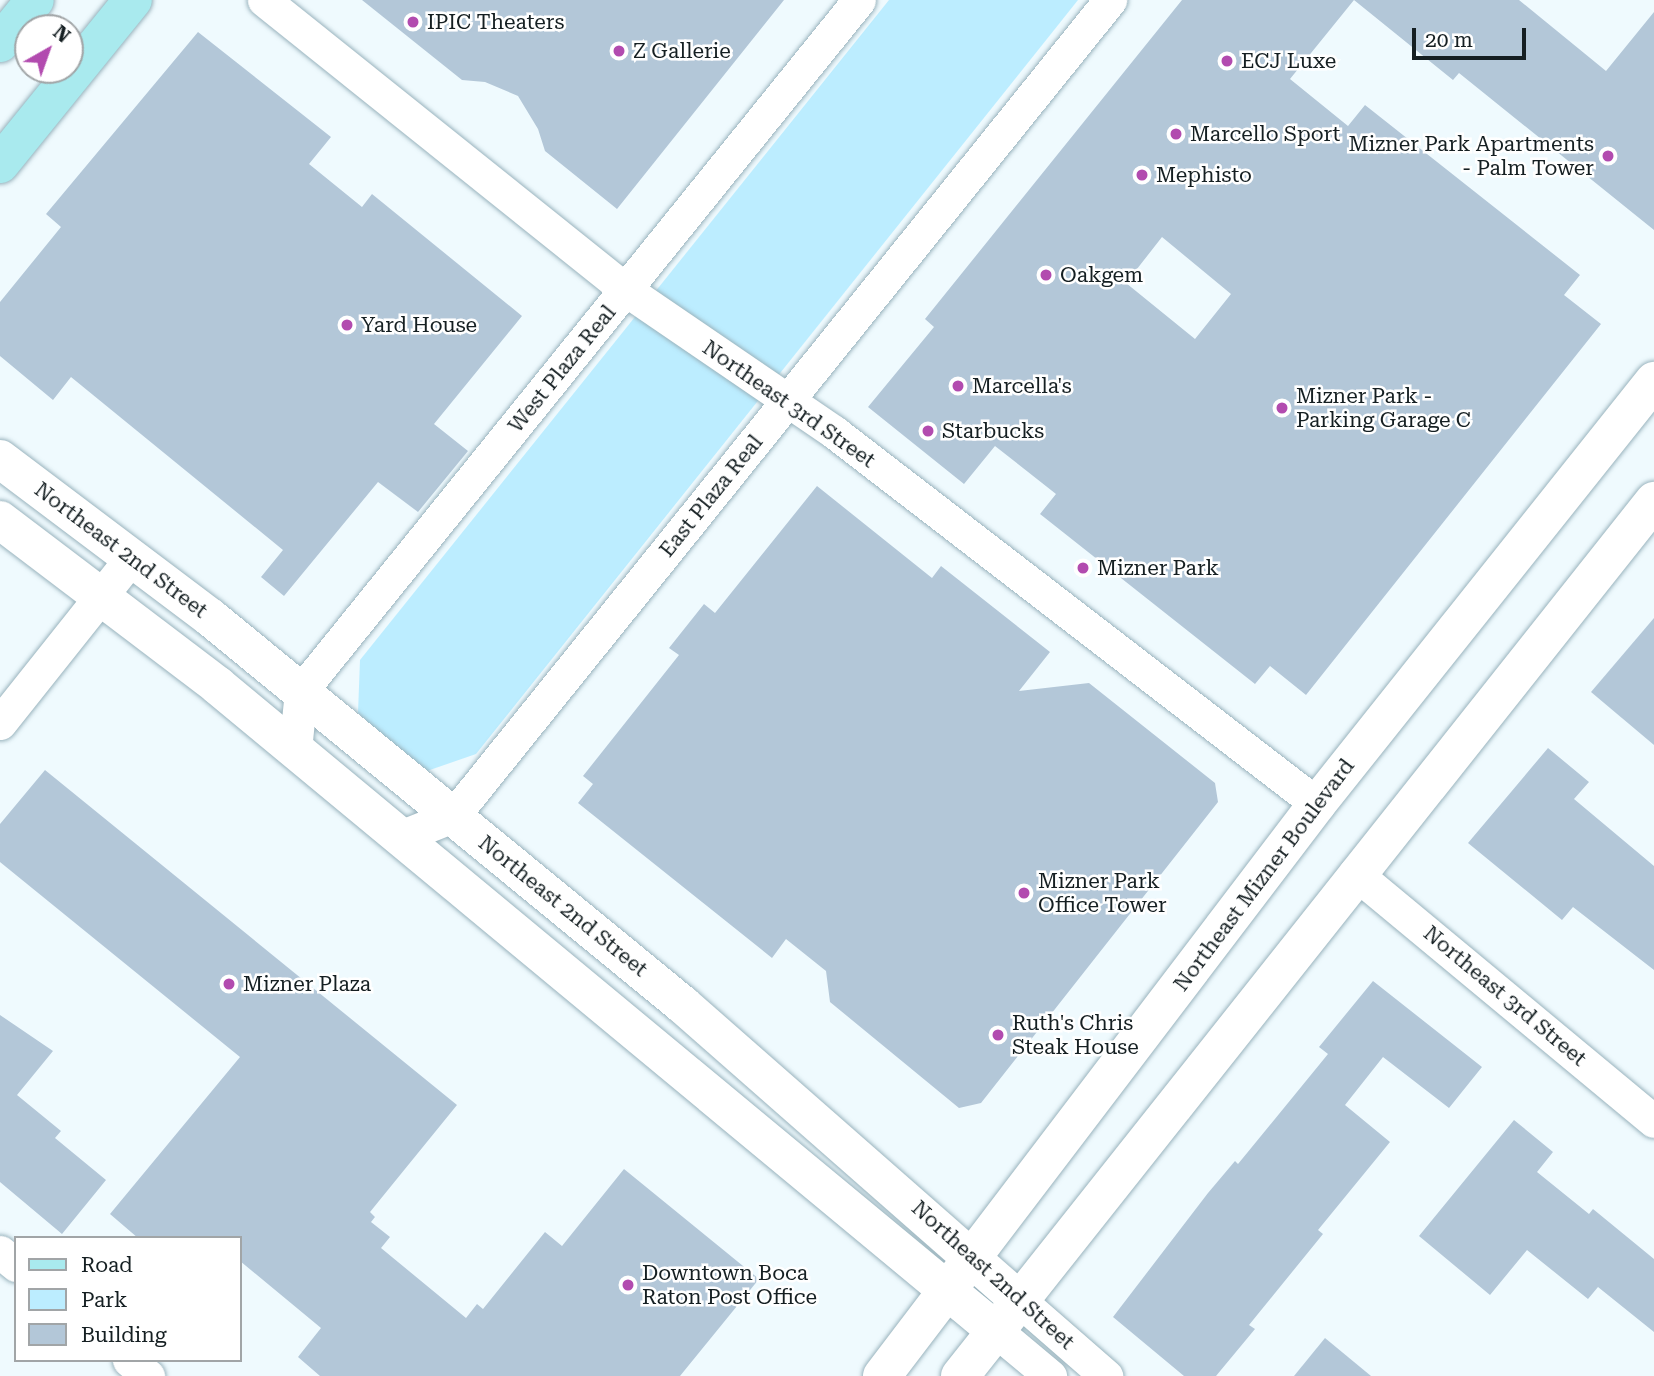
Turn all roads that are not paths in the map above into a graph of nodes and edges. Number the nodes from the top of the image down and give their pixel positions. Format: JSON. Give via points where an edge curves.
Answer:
{"nodes":[{"id":1,"x":35,"y":0,"type":"edge"},
{"id":2,"x":133,"y":0,"type":"edge"},
{"id":3,"x":264,"y":0,"type":"edge"},
{"id":4,"x":859,"y":0,"type":"edge"},
{"id":5,"x":1110,"y":0,"type":"edge"},
{"id":6,"x":0,"y":43,"type":"edge"},
{"id":7,"x":0,"y":164,"type":"edge"},
{"id":8,"x":626,"y":290,"type":"junction"},
{"id":9,"x":1654,"y":381,"type":"edge"},
{"id":10,"x":787,"y":402,"type":"junction"},
{"id":11,"x":0,"y":458,"type":"edge"},
{"id":12,"x":1653,"y":502,"type":"edge"},
{"id":13,"x":0,"y":520,"type":"edge"},
{"id":14,"x":132,"y":557,"type":"junction"},
{"id":15,"x":102,"y":594,"type":"junction"},
{"id":16,"x":301,"y":691,"type":"junction"},
{"id":17,"x":0,"y":723,"type":"edge"},
{"id":18,"x":295,"y":750,"type":"junction"},
{"id":19,"x":1317,"y":804,"type":"junction"},
{"id":20,"x":453,"y":816,"type":"junction"},
{"id":21,"x":400,"y":837,"type":"junction"},
{"id":22,"x":1355,"y":873,"type":"junction"},
{"id":23,"x":1654,"y":1121,"type":"edge"},
{"id":24,"x":0,"y":1252,"type":"edge"},
{"id":25,"x":974,"y":1258,"type":"junction"},
{"id":26,"x":14,"y":1263,"type":"edge"},
{"id":27,"x":948,"y":1290,"type":"junction"},
{"id":28,"x":1019,"y":1300,"type":"junction"},
{"id":29,"x":995,"y":1330,"type":"junction"},
{"id":30,"x":131,"y":1362,"type":"edge"},
{"id":31,"x":148,"y":1376,"type":"edge"},
{"id":32,"x":882,"y":1376,"type":"edge"},
{"id":33,"x":960,"y":1376,"type":"edge"},
{"id":34,"x":1050,"y":1376,"type":"edge"},
{"id":35,"x":1106,"y":1376,"type":"edge"}],
"edges":[{"from":1,"to":6,"type":"main road"},
{"from":2,"to":7,"type":"main road"},
{"from":3,"to":8,"type":"street","name":"Northeast 3rd Street"},
{"from":4,"to":8,"type":"street","name":"West Plaza Real"},
{"from":5,"to":10,"type":"street","name":"East Plaza Real"},
{"from":8,"to":10,"type":"street","name":"Northeast 3rd Street"},
{"from":8,"to":16,"type":"street","name":"West Plaza Real"},
{"from":9,"to":19,"type":"street","name":"Northeast Mizner Boulevard"},
{"from":10,"to":19,"type":"street","name":"Northeast 3rd Street","via":[[834,432]]},
{"from":10,"to":20,"type":"street","name":"East Plaza Real"},
{"from":11,"to":14,"type":"street","name":"Northeast 2nd Street"},
{"from":12,"to":22,"type":"street"},
{"from":13,"to":15,"type":"street","name":"Northeast 2nd Street"},
{"from":14,"to":15,"type":"street"},
{"from":14,"to":16,"type":"street","name":"Northeast 2nd Street"},
{"from":15,"to":17,"type":"street"},
{"from":15,"to":18,"type":"street","name":"Northeast 2nd Street"},
{"from":16,"to":18,"type":"street"},
{"from":16,"to":20,"type":"street","name":"Northeast 2nd Street"},
{"from":18,"to":21,"type":"street","name":"Northeast 2nd Street"},
{"from":19,"to":25,"type":"street","name":"Northeast Mizner Boulevard"},
{"from":20,"to":21,"type":"street","name":"East Plaza Real"},
{"from":20,"to":25,"type":"street","name":"Northeast 2nd Street","via":[[683,1004]]},
{"from":21,"to":27,"type":"street","name":"Northeast 2nd Street"},
{"from":22,"to":23,"type":"street","name":"Northeast 3rd Street"},
{"from":22,"to":28,"type":"street"},
{"from":24,"to":26,"type":"street"},
{"from":25,"to":27,"type":"street","name":"Northeast Mizner Boulevard"},
{"from":25,"to":28,"type":"street","name":"Northeast 2nd Street"},
{"from":27,"to":29,"type":"street","name":"Northeast 2nd Street"},
{"from":27,"to":32,"type":"street","name":"Northeast Mizner Boulevard"},
{"from":28,"to":29,"type":"street"},
{"from":28,"to":35,"type":"street","name":"Northeast 2nd Street"},
{"from":29,"to":33,"type":"street"},
{"from":29,"to":34,"type":"street","name":"Northeast 2nd Street"},
{"from":30,"to":31,"type":"street"}]}
